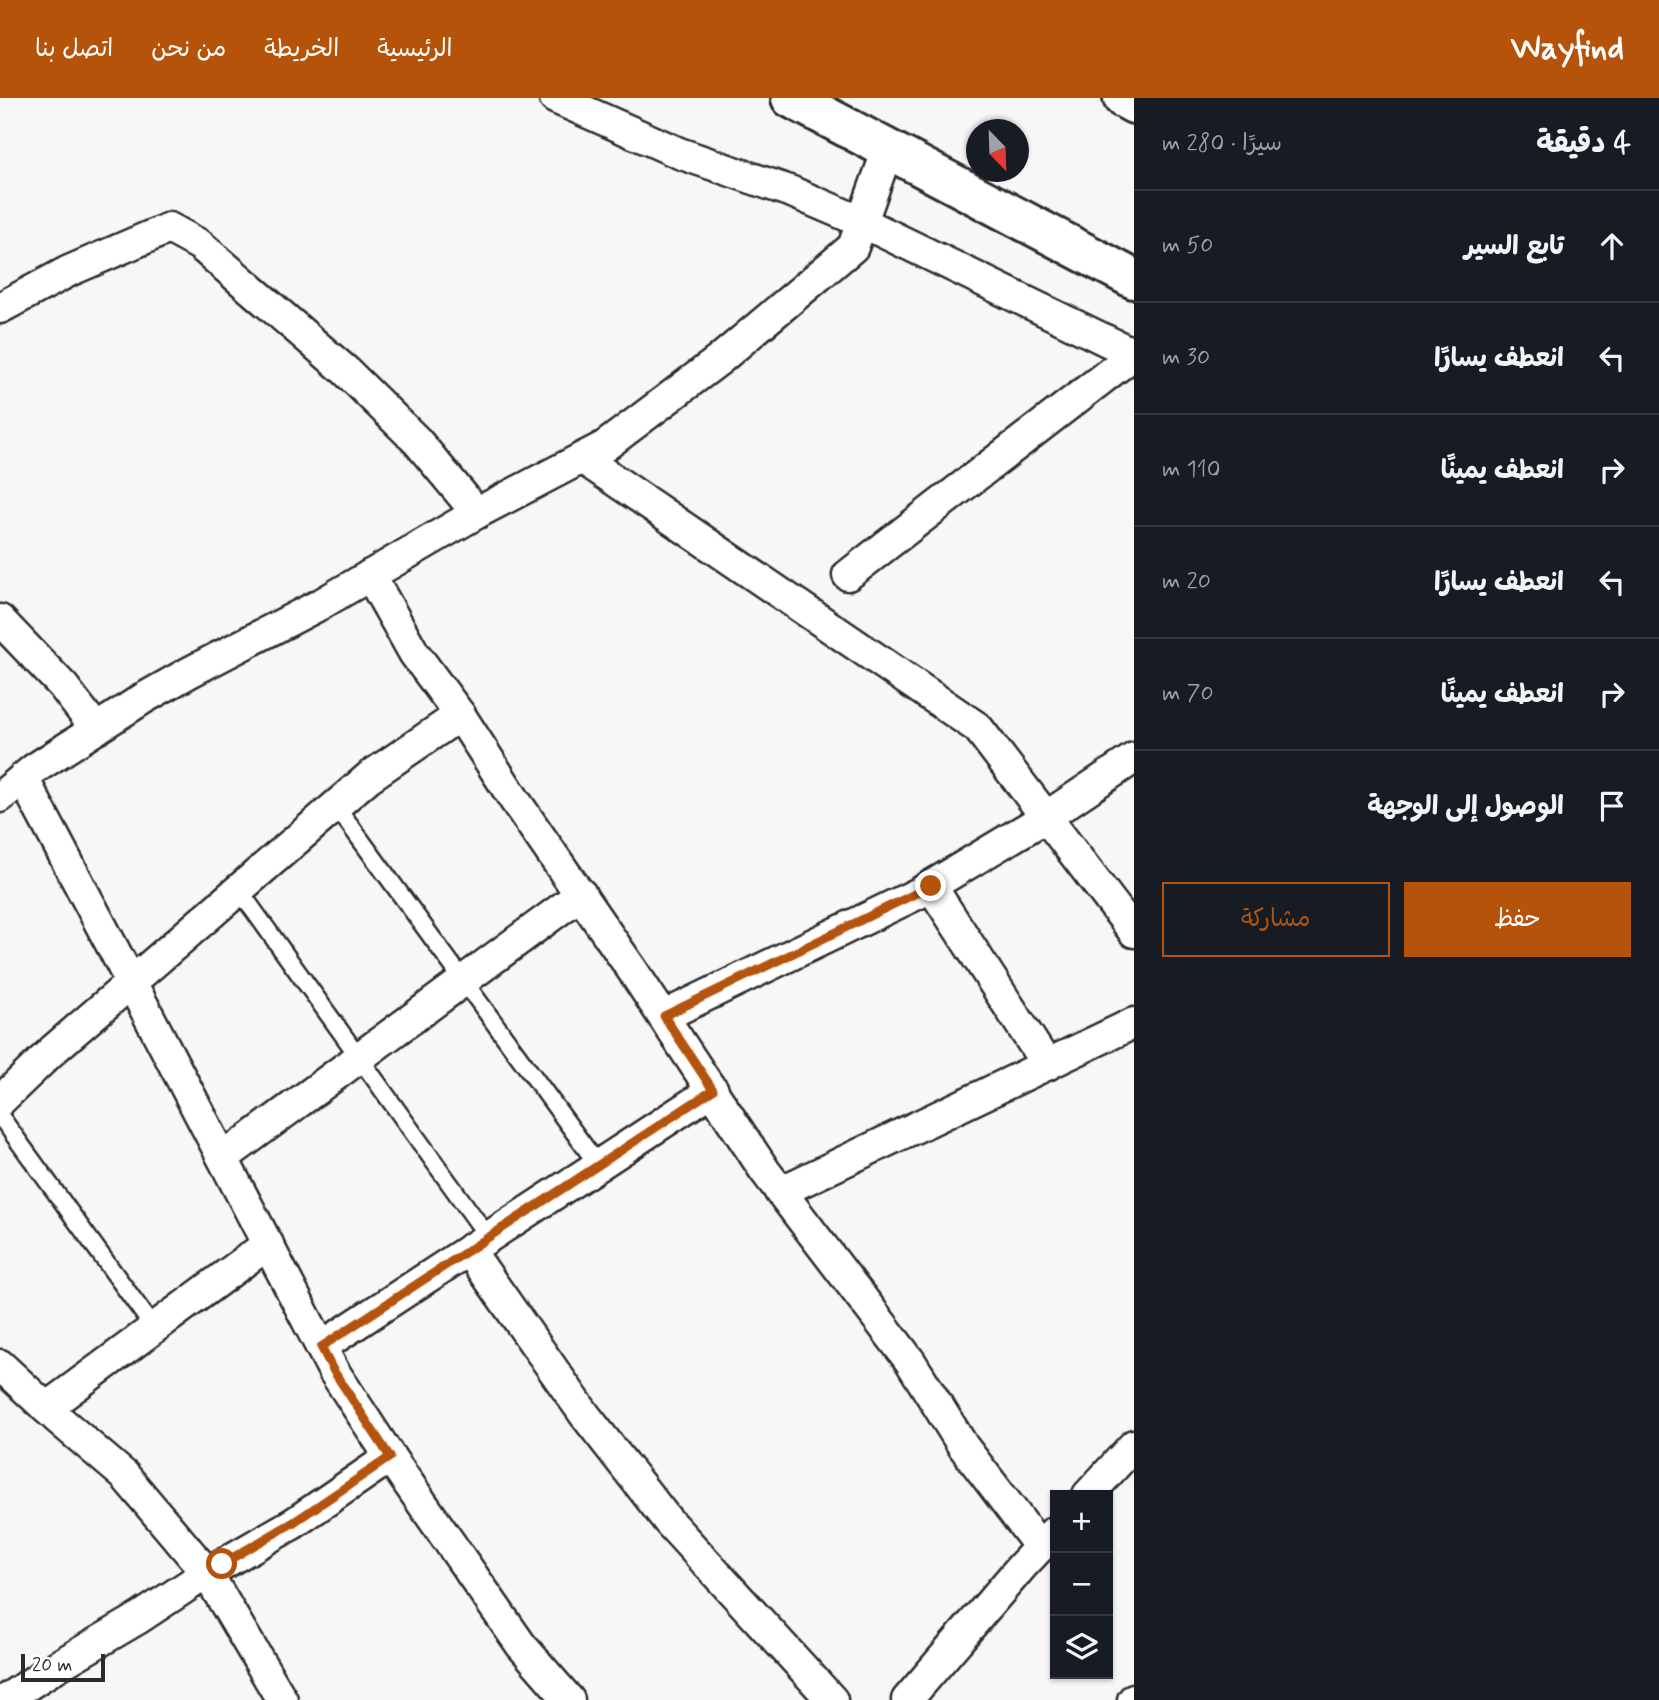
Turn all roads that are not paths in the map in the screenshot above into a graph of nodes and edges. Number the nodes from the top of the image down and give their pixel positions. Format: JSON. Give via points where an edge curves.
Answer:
{"nodes":[{"id":1,"x":555,"y":98,"type":"edge"},
{"id":2,"x":791,"y":98,"type":"edge"},
{"id":3,"x":1123,"y":98,"type":"edge"},
{"id":4,"x":1134,"y":104,"type":"edge"},
{"id":5,"x":888,"y":149,"type":"junction"},
{"id":6,"x":862,"y":222,"type":"junction"},
{"id":7,"x":1125,"y":269,"type":"edge"},
{"id":8,"x":0,"y":309,"type":"edge"},
{"id":9,"x":1134,"y":354,"type":"edge"},
{"id":10,"x":582,"y":458,"type":"junction"},
{"id":11,"x":477,"y":513,"type":"junction"},
{"id":12,"x":370,"y":575,"type":"junction"},
{"id":13,"x":848,"y":575,"type":"dead end"},
{"id":14,"x":0,"y":620,"type":"edge"},
{"id":15,"x":460,"y":715,"type":"junction"},
{"id":16,"x":96,"y":729,"type":"junction"},
{"id":17,"x":1134,"y":758,"type":"edge"},
{"id":18,"x":11,"y":787,"type":"edge"},
{"id":19,"x":336,"y":806,"type":"junction"},
{"id":20,"x":1046,"y":817,"type":"junction"},
{"id":21,"x":931,"y":886,"type":"junction"},
{"id":22,"x":239,"y":890,"type":"junction"},
{"id":23,"x":581,"y":894,"type":"junction"},
{"id":24,"x":1134,"y":932,"type":"edge"},
{"id":25,"x":463,"y":980,"type":"junction"},
{"id":26,"x":131,"y":982,"type":"junction"},
{"id":27,"x":664,"y":1016,"type":"junction"},
{"id":28,"x":1134,"y":1023,"type":"edge"},
{"id":29,"x":359,"y":1057,"type":"junction"},
{"id":30,"x":1047,"y":1065,"type":"junction"},
{"id":31,"x":713,"y":1090,"type":"junction"},
{"id":32,"x":0,"y":1101,"type":"edge"},
{"id":33,"x":0,"y":1116,"type":"edge"},
{"id":34,"x":223,"y":1158,"type":"junction"},
{"id":35,"x":598,"y":1165,"type":"junction"},
{"id":36,"x":780,"y":1192,"type":"junction"},
{"id":37,"x":479,"y":1243,"type":"junction"},
{"id":38,"x":268,"y":1244,"type":"junction"},
{"id":39,"x":154,"y":1328,"type":"junction"},
{"id":40,"x":321,"y":1347,"type":"junction"},
{"id":41,"x":0,"y":1365,"type":"edge"},
{"id":42,"x":46,"y":1408,"type":"junction"},
{"id":43,"x":1134,"y":1445,"type":"edge"},
{"id":44,"x":390,"y":1457,"type":"junction"},
{"id":45,"x":1093,"y":1490,"type":"edge"},
{"id":46,"x":1048,"y":1539,"type":"edge"},
{"id":47,"x":207,"y":1573,"type":"junction"},
{"id":48,"x":272,"y":1697,"type":"edge"},
{"id":49,"x":5,"y":1700,"type":"edge"},
{"id":50,"x":569,"y":1700,"type":"edge"},
{"id":51,"x":832,"y":1700,"type":"edge"},
{"id":52,"x":907,"y":1700,"type":"edge"}],
"edges":[{"from":1,"to":6,"type":"street","via":[[679,153]]},
{"from":2,"to":5,"type":"main road"},
{"from":3,"to":4,"type":"main road"},
{"from":5,"to":6,"type":"street"},
{"from":5,"to":7,"type":"main road"},
{"from":6,"to":9,"type":"street"},
{"from":6,"to":10,"type":"street","via":[[853,247],[719,360],[605,446]]},
{"from":8,"to":11,"type":"street","via":[[69,271],[169,228],[200,245],[347,373],[417,441]]},
{"from":9,"to":13,"type":"street"},
{"from":10,"to":11,"type":"street"},
{"from":10,"to":20,"type":"street","via":[[978,728]]},
{"from":11,"to":12,"type":"street"},
{"from":12,"to":15,"type":"street","via":[[414,653]]},
{"from":12,"to":16,"type":"street","via":[[179,678]]},
{"from":14,"to":16,"type":"street","via":[[63,686]]},
{"from":15,"to":19,"type":"street","via":[[369,777]]},
{"from":15,"to":23,"type":"street"},
{"from":16,"to":18,"type":"street"},
{"from":17,"to":20,"type":"street"},
{"from":18,"to":26,"type":"street"},
{"from":19,"to":22,"type":"street"},
{"from":19,"to":25,"type":"lane"},
{"from":20,"to":21,"type":"street"},
{"from":20,"to":24,"type":"street"},
{"from":21,"to":27,"type":"street"},
{"from":21,"to":30,"type":"street"},
{"from":22,"to":26,"type":"street"},
{"from":22,"to":29,"type":"lane"},
{"from":23,"to":25,"type":"street"},
{"from":23,"to":27,"type":"street"},
{"from":25,"to":29,"type":"street"},
{"from":25,"to":35,"type":"lane"},
{"from":26,"to":32,"type":"street"},
{"from":26,"to":34,"type":"street"},
{"from":27,"to":31,"type":"street"},
{"from":28,"to":30,"type":"street"},
{"from":29,"to":34,"type":"street"},
{"from":29,"to":37,"type":"lane"},
{"from":30,"to":36,"type":"street"},
{"from":31,"to":35,"type":"street"},
{"from":31,"to":36,"type":"street"},
{"from":33,"to":39,"type":"lane"},
{"from":34,"to":38,"type":"street"},
{"from":35,"to":37,"type":"street"},
{"from":36,"to":46,"type":"street","via":[[910,1361],[963,1446]]},
{"from":37,"to":40,"type":"street"},
{"from":37,"to":51,"type":"street","via":[[585,1415],[668,1521]]},
{"from":38,"to":39,"type":"street"},
{"from":38,"to":40,"type":"street"},
{"from":39,"to":42,"type":"street"},
{"from":40,"to":44,"type":"street"},
{"from":41,"to":42,"type":"street"},
{"from":42,"to":47,"type":"street","via":[[125,1476]]},
{"from":43,"to":45,"type":"street"},
{"from":44,"to":47,"type":"street","via":[[294,1522]]},
{"from":44,"to":50,"type":"street","via":[[521,1645]]},
{"from":46,"to":52,"type":"street"},
{"from":47,"to":48,"type":"street"},
{"from":47,"to":49,"type":"street"}]}
